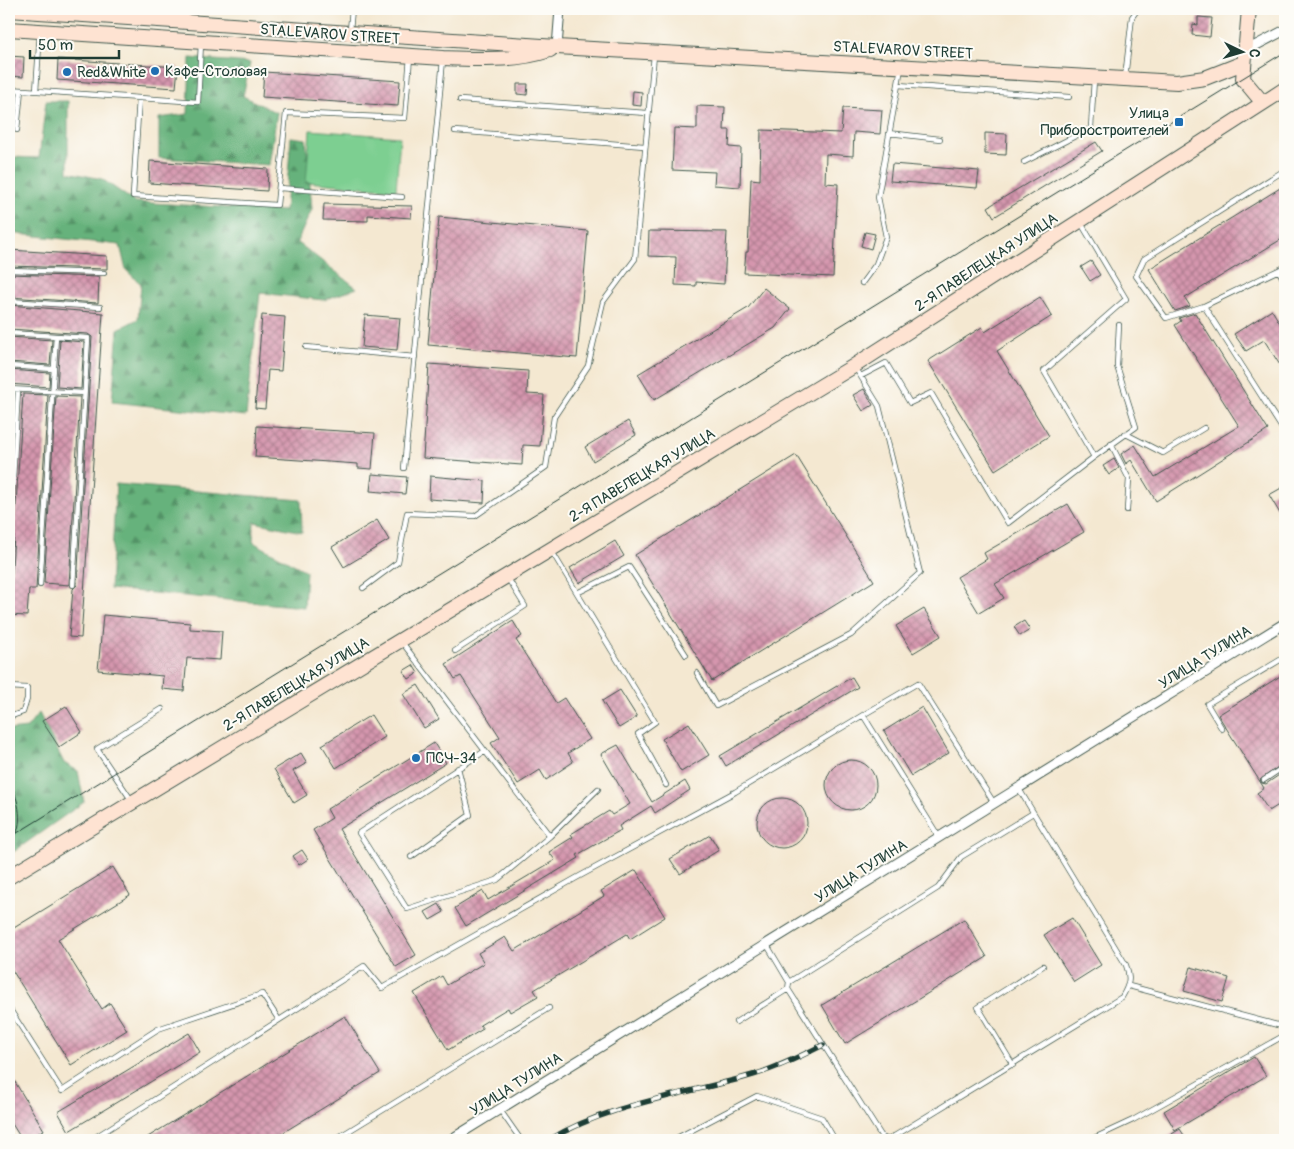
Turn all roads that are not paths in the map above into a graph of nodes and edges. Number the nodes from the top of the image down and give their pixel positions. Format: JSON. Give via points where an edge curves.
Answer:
{"nodes":[{"id":1,"x":352,"y":9,"type":"edge"},
{"id":2,"x":560,"y":9,"type":"edge"},
{"id":3,"x":1138,"y":9,"type":"edge"},
{"id":4,"x":1249,"y":9,"type":"edge"},
{"id":5,"x":9,"y":10,"type":"edge"},
{"id":6,"x":178,"y":15,"type":"edge"},
{"id":7,"x":9,"y":29,"type":"edge"},
{"id":8,"x":1285,"y":30,"type":"edge"},
{"id":9,"x":40,"y":31,"type":"junction"},
{"id":10,"x":350,"y":33,"type":"junction"},
{"id":11,"x":201,"y":40,"type":"junction"},
{"id":12,"x":557,"y":47,"type":"junction"},
{"id":13,"x":654,"y":53,"type":"junction"},
{"id":14,"x":410,"y":56,"type":"junction"},
{"id":15,"x":1244,"y":57,"type":"junction"},
{"id":16,"x":443,"y":58,"type":"junction"},
{"id":17,"x":901,"y":66,"type":"junction"},
{"id":18,"x":1094,"y":77,"type":"junction"},
{"id":19,"x":1125,"y":79,"type":"junction"},
{"id":20,"x":898,"y":85,"type":"junction"},
{"id":21,"x":9,"y":89,"type":"edge"},
{"id":22,"x":1285,"y":89,"type":"edge"},
{"id":23,"x":21,"y":90,"type":"junction"},
{"id":24,"x":36,"y":91,"type":"junction"},
{"id":25,"x":140,"y":98,"type":"junction"},
{"id":26,"x":1069,"y":98,"type":"dead end"},
{"id":27,"x":460,"y":100,"type":"dead end"},
{"id":28,"x":1263,"y":103,"type":"junction"},
{"id":29,"x":647,"y":113,"type":"junction"},
{"id":30,"x":18,"y":130,"type":"dead end"},
{"id":31,"x":455,"y":131,"type":"dead end"},
{"id":32,"x":889,"y":133,"type":"junction"},
{"id":33,"x":940,"y":139,"type":"dead end"},
{"id":34,"x":644,"y":146,"type":"junction"},
{"id":35,"x":1024,"y":162,"type":"dead end"},
{"id":36,"x":1285,"y":170,"type":"edge"},
{"id":37,"x":279,"y":188,"type":"junction"},
{"id":38,"x":402,"y":197,"type":"dead end"},
{"id":39,"x":1080,"y":221,"type":"junction"},
{"id":40,"x":1285,"y":267,"type":"edge"},
{"id":41,"x":9,"y":270,"type":"edge"},
{"id":42,"x":1279,"y":271,"type":"junction"},
{"id":43,"x":104,"y":273,"type":"dead end"},
{"id":44,"x":862,"y":282,"type":"dead end"},
{"id":45,"x":1285,"y":282,"type":"edge"},
{"id":46,"x":9,"y":301,"type":"edge"},
{"id":47,"x":1204,"y":306,"type":"junction"},
{"id":48,"x":100,"y":307,"type":"dead end"},
{"id":49,"x":1119,"y":325,"type":"dead end"},
{"id":50,"x":9,"y":333,"type":"edge"},
{"id":51,"x":56,"y":336,"type":"junction"},
{"id":52,"x":306,"y":347,"type":"dead end"},
{"id":53,"x":415,"y":357,"type":"junction"},
{"id":54,"x":9,"y":366,"type":"edge"},
{"id":55,"x":53,"y":369,"type":"junction"},
{"id":56,"x":858,"y":371,"type":"junction"},
{"id":57,"x":9,"y":389,"type":"edge"},
{"id":58,"x":18,"y":390,"type":"junction"},
{"id":59,"x":52,"y":391,"type":"junction"},
{"id":60,"x":84,"y":393,"type":"junction"},
{"id":61,"x":1204,"y":428,"type":"dead end"},
{"id":62,"x":1285,"y":433,"type":"edge"},
{"id":63,"x":1126,"y":434,"type":"junction"},
{"id":64,"x":1112,"y":444,"type":"junction"},
{"id":65,"x":1094,"y":457,"type":"junction"},
{"id":66,"x":12,"y":458,"type":"edge"},
{"id":67,"x":404,"y":468,"type":"dead end"},
{"id":68,"x":1127,"y":510,"type":"dead end"},
{"id":69,"x":9,"y":549,"type":"edge"},
{"id":70,"x":550,"y":549,"type":"junction"},
{"id":71,"x":507,"y":576,"type":"junction"},
{"id":72,"x":73,"y":585,"type":"dead end"},
{"id":73,"x":40,"y":586,"type":"dead end"},
{"id":74,"x":363,"y":588,"type":"dead end"},
{"id":75,"x":577,"y":594,"type":"junction"},
{"id":76,"x":1285,"y":624,"type":"edge"},
{"id":77,"x":400,"y":640,"type":"junction"},
{"id":78,"x":455,"y":651,"type":"dead end"},
{"id":79,"x":686,"y":655,"type":"dead end"},
{"id":80,"x":1285,"y":657,"type":"edge"},
{"id":81,"x":697,"y":673,"type":"dead end"},
{"id":82,"x":9,"y":687,"type":"edge"},
{"id":83,"x":162,"y":709,"type":"dead end"},
{"id":84,"x":863,"y":715,"type":"junction"},
{"id":85,"x":9,"y":717,"type":"edge"},
{"id":86,"x":1222,"y":729,"type":"dead end"},
{"id":87,"x":484,"y":751,"type":"junction"},
{"id":88,"x":1285,"y":766,"type":"edge"},
{"id":89,"x":458,"y":768,"type":"junction"},
{"id":90,"x":1264,"y":780,"type":"dead end"},
{"id":91,"x":666,"y":785,"type":"dead end"},
{"id":92,"x":598,"y":788,"type":"dead end"},
{"id":93,"x":1018,"y":789,"type":"junction"},
{"id":94,"x":132,"y":802,"type":"junction"},
{"id":95,"x":994,"y":804,"type":"junction"},
{"id":96,"x":1034,"y":813,"type":"junction"},
{"id":97,"x":550,"y":836,"type":"junction"},
{"id":98,"x":940,"y":838,"type":"junction"},
{"id":99,"x":411,"y":857,"type":"dead end"},
{"id":100,"x":9,"y":877,"type":"edge"},
{"id":101,"x":766,"y":945,"type":"junction"},
{"id":102,"x":1043,"y":966,"type":"dead end"},
{"id":103,"x":789,"y":982,"type":"junction"},
{"id":104,"x":1129,"y":986,"type":"junction"},
{"id":105,"x":788,"y":989,"type":"junction"},
{"id":106,"x":9,"y":1008,"type":"edge"},
{"id":107,"x":549,"y":1008,"type":"dead end"},
{"id":108,"x":279,"y":1020,"type":"junction"},
{"id":109,"x":736,"y":1022,"type":"dead end"},
{"id":110,"x":1285,"y":1026,"type":"edge"},
{"id":111,"x":1285,"y":1035,"type":"edge"},
{"id":112,"x":1013,"y":1065,"type":"junction"},
{"id":113,"x":1285,"y":1095,"type":"edge"},
{"id":114,"x":500,"y":1110,"type":"junction"},
{"id":115,"x":1285,"y":1114,"type":"edge"},
{"id":116,"x":91,"y":1140,"type":"edge"},
{"id":117,"x":334,"y":1140,"type":"edge"},
{"id":118,"x":450,"y":1140,"type":"edge"},
{"id":119,"x":521,"y":1140,"type":"edge"},
{"id":120,"x":673,"y":1140,"type":"edge"},
{"id":121,"x":835,"y":1140,"type":"edge"},
{"id":122,"x":1090,"y":1140,"type":"edge"}],
"edges":[{"from":1,"to":10,"type":"lane"},
{"from":2,"to":12,"type":"street"},
{"from":3,"to":19,"type":"lane","via":[[1132,17]]},
{"from":4,"to":15,"type":"street"},
{"from":5,"to":6,"type":"street","name":"STALEVAROV STREET"},
{"from":6,"to":10,"type":"street","name":"STALEVAROV STREET"},
{"from":7,"to":9,"type":"street","name":"STALEVAROV STREET"},
{"from":8,"to":15,"type":"street"},
{"from":9,"to":11,"type":"street","name":"STALEVAROV STREET"},
{"from":9,"to":24,"type":"lane"},
{"from":10,"to":12,"type":"street","name":"STALEVAROV STREET"},
{"from":11,"to":14,"type":"street","name":"STALEVAROV STREET"},
{"from":11,"to":25,"type":"lane","via":[[198,102]]},
{"from":12,"to":13,"type":"street","name":"STALEVAROV STREET"},
{"from":12,"to":16,"type":"street","name":"STALEVAROV STREET","via":[[530,57],[500,60]]},
{"from":13,"to":17,"type":"street","name":"STALEVAROV STREET"},
{"from":13,"to":29,"type":"lane"},
{"from":14,"to":16,"type":"street","name":"STALEVAROV STREET"},
{"from":14,"to":37,"type":"lane","via":[[405,118],[286,113]]},
{"from":15,"to":19,"type":"street","name":"STALEVAROV STREET","via":[[1206,78],[1177,82]]},
{"from":15,"to":28,"type":"street","via":[[1243,79]]},
{"from":16,"to":53,"type":"lane"},
{"from":17,"to":18,"type":"street","name":"STALEVAROV STREET"},
{"from":17,"to":20,"type":"lane"},
{"from":18,"to":19,"type":"street","name":"STALEVAROV STREET"},
{"from":18,"to":35,"type":"lane","via":[[1091,128]]},
{"from":20,"to":26,"type":"lane"},
{"from":20,"to":32,"type":"lane"},
{"from":21,"to":23,"type":"lane"},
{"from":22,"to":28,"type":"street","name":"2-Я ПАВЕЛЕЦКАЯ УЛИЦА"},
{"from":23,"to":24,"type":"lane"},
{"from":23,"to":30,"type":"lane"},
{"from":24,"to":25,"type":"lane"},
{"from":25,"to":37,"type":"lane","via":[[133,196],[277,204]]},
{"from":27,"to":29,"type":"lane"},
{"from":28,"to":39,"type":"street","name":"2-Я ПАВЕЛЕЦКАЯ УЛИЦА"},
{"from":29,"to":34,"type":"lane"},
{"from":31,"to":34,"type":"lane"},
{"from":32,"to":33,"type":"lane"},
{"from":32,"to":44,"type":"lane","via":[[878,197],[886,237],[876,264]]},
{"from":34,"to":74,"type":"lane","via":[[635,259],[604,302],[588,366],[554,417],[546,467],[475,516],[407,513],[398,562]]},
{"from":36,"to":47,"type":"lane","via":[[1144,259],[1136,276],[1166,318]]},
{"from":37,"to":38,"type":"lane"},
{"from":39,"to":56,"type":"street","name":"2-Я ПАВЕЛЕЦКАЯ УЛИЦА"},
{"from":39,"to":65,"type":"lane","via":[[1126,299],[1044,371]]},
{"from":40,"to":42,"type":"lane"},
{"from":41,"to":43,"type":"lane"},
{"from":42,"to":45,"type":"lane"},
{"from":42,"to":47,"type":"lane"},
{"from":46,"to":48,"type":"lane"},
{"from":47,"to":62,"type":"lane"},
{"from":49,"to":63,"type":"lane","via":[[1117,366],[1136,427]]},
{"from":50,"to":51,"type":"lane"},
{"from":51,"to":55,"type":"lane"},
{"from":51,"to":60,"type":"lane","via":[[88,338]]},
{"from":52,"to":53,"type":"lane"},
{"from":53,"to":67,"type":"lane"},
{"from":54,"to":55,"type":"lane"},
{"from":55,"to":59,"type":"lane"},
{"from":56,"to":65,"type":"lane","via":[[886,362],[910,403],[932,393],[1008,523]]},
{"from":56,"to":70,"type":"street","name":"2-Я ПАВЕЛЕЦКАЯ УЛИЦА"},
{"from":56,"to":81,"type":"lane","via":[[879,406],[920,574],[851,636],[716,706]]},
{"from":57,"to":58,"type":"lane"},
{"from":58,"to":59,"type":"lane"},
{"from":58,"to":66,"type":"lane"},
{"from":59,"to":60,"type":"lane"},
{"from":59,"to":73,"type":"lane"},
{"from":60,"to":72,"type":"lane"},
{"from":61,"to":63,"type":"lane","via":[[1163,453]]},
{"from":63,"to":64,"type":"lane"},
{"from":64,"to":65,"type":"lane"},
{"from":64,"to":68,"type":"lane","via":[[1129,479]]},
{"from":66,"to":69,"type":"lane"},
{"from":70,"to":71,"type":"street","name":"2-Я ПАВЕЛЕЦКАЯ УЛИЦА"},
{"from":70,"to":75,"type":"lane"},
{"from":71,"to":77,"type":"street","name":"2-Я ПАВЕЛЕЦКАЯ УЛИЦА"},
{"from":71,"to":78,"type":"lane","via":[[525,606]]},
{"from":75,"to":79,"type":"lane","via":[[629,567]]},
{"from":75,"to":91,"type":"lane","via":[[655,722],[638,734]]},
{"from":76,"to":93,"type":"street","name":"УЛИЦА ТУЛИНА"},
{"from":77,"to":87,"type":"lane"},
{"from":77,"to":94,"type":"street","name":"2-Я ПАВЕЛЕЦКАЯ УЛИЦА"},
{"from":80,"to":86,"type":"lane","via":[[1207,704]]},
{"from":82,"to":85,"type":"lane","via":[[27,688],[27,699],[23,712]]},
{"from":83,"to":94,"type":"lane","via":[[97,749]]},
{"from":84,"to":95,"type":"lane","via":[[918,683]]},
{"from":84,"to":98,"type":"lane"},
{"from":84,"to":108,"type":"lane","via":[[735,792],[382,988],[364,966]]},
{"from":87,"to":89,"type":"lane"},
{"from":87,"to":97,"type":"lane"},
{"from":88,"to":90,"type":"lane"},
{"from":89,"to":97,"type":"lane","via":[[359,833],[407,909],[497,880]]},
{"from":89,"to":99,"type":"lane","via":[[470,815]]},
{"from":92,"to":97,"type":"lane"},
{"from":93,"to":95,"type":"street","name":"УЛИЦА ТУЛИНА"},
{"from":93,"to":96,"type":"lane"},
{"from":94,"to":100,"type":"street","name":"2-Я ПАВЕЛЕЦКАЯ УЛИЦА"},
{"from":95,"to":98,"type":"street","name":"УЛИЦА ТУЛИНА"},
{"from":96,"to":103,"type":"lane","via":[[960,857],[938,888]]},
{"from":96,"to":104,"type":"lane","via":[[1126,965],[1130,975]]},
{"from":98,"to":101,"type":"street","name":"УЛИЦА ТУЛИНА"},
{"from":101,"to":103,"type":"lane"},
{"from":101,"to":114,"type":"street","name":"УЛИЦА ТУЛИНА"},
{"from":102,"to":112,"type":"lane","via":[[978,1007]]},
{"from":103,"to":105,"type":"lane"},
{"from":104,"to":110,"type":"lane"},
{"from":104,"to":112,"type":"lane","via":[[1122,997]]},
{"from":105,"to":109,"type":"lane"},
{"from":105,"to":112,"type":"lane","via":[[882,1137],[888,1140]]},
{"from":106,"to":108,"type":"lane","via":[[62,1091],[158,1029],[262,994]]},
{"from":107,"to":117,"type":"lane"},
{"from":108,"to":116,"type":"lane"},
{"from":111,"to":122,"type":"lane","via":[[1133,1120]]},
{"from":113,"to":115,"type":"lane"},
{"from":114,"to":118,"type":"street","name":"УЛИЦА ТУЛИНА"},
{"from":114,"to":119,"type":"lane"},
{"from":120,"to":121,"type":"lane","via":[[757,1096],[822,1118]]}]}
